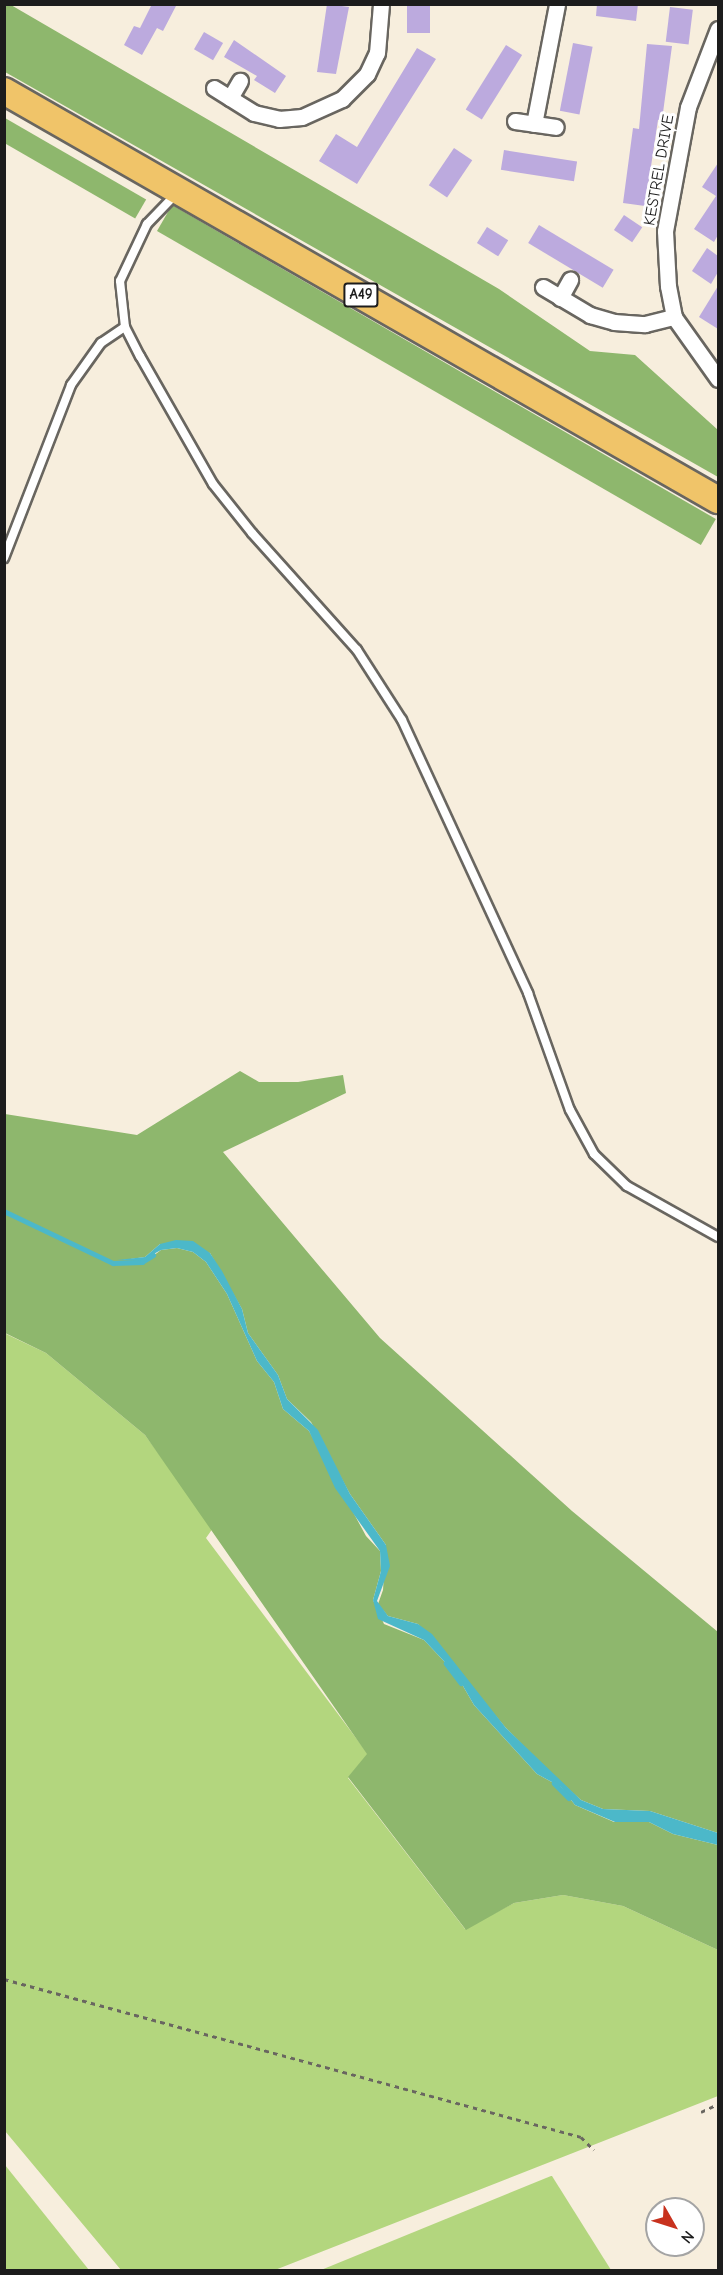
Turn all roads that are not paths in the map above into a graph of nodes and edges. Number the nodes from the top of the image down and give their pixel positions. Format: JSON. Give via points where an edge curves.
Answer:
{"nodes":[{"id":1,"x":381,"y":4,"type":"edge"},
{"id":2,"x":557,"y":4,"type":"edge"},
{"id":3,"x":718,"y":29,"type":"edge"},
{"id":4,"x":240,"y":81,"type":"dead end"},
{"id":5,"x":214,"y":88,"type":"dead end"},
{"id":6,"x":4,"y":91,"type":"edge"},
{"id":7,"x":230,"y":98,"type":"junction"},
{"id":8,"x":515,"y":121,"type":"dead end"},
{"id":9,"x":534,"y":124,"type":"junction"},
{"id":10,"x":556,"y":127,"type":"dead end"},
{"id":11,"x":179,"y":190,"type":"junction"},
{"id":12,"x":570,"y":280,"type":"dead end"},
{"id":13,"x":543,"y":287,"type":"dead end"},
{"id":14,"x":560,"y":298,"type":"junction"},
{"id":15,"x":674,"y":317,"type":"junction"},
{"id":16,"x":125,"y":327,"type":"junction"},
{"id":17,"x":718,"y":379,"type":"edge"},
{"id":18,"x":718,"y":500,"type":"edge"},
{"id":19,"x":4,"y":558,"type":"edge"},
{"id":20,"x":718,"y":1237,"type":"edge"}],
"edges":[{"from":1,"to":7,"type":"street","via":[[377,53],[367,74],[342,99],[302,117],[279,119],[254,112]]},
{"from":2,"to":9,"type":"street"},
{"from":3,"to":15,"type":"street","name":"KESTREL DRIVE","via":[[688,107],[670,191],[665,231]]},
{"from":4,"to":7,"type":"street"},
{"from":5,"to":7,"type":"street"},
{"from":6,"to":11,"type":"highway","number":"A49"},
{"from":8,"to":9,"type":"street"},
{"from":9,"to":10,"type":"street"},
{"from":11,"to":16,"type":"lane","via":[[147,225],[123,268],[120,299]]},
{"from":11,"to":18,"type":"highway","number":"A49"},
{"from":12,"to":14,"type":"street"},
{"from":13,"to":14,"type":"street"},
{"from":14,"to":15,"type":"street","via":[[590,315],[614,322],[645,324]]},
{"from":15,"to":17,"type":"street","name":"KESTREL DRIVE"},
{"from":16,"to":19,"type":"lane","via":[[101,343],[71,385]]},
{"from":16,"to":20,"type":"lane","via":[[213,484],[357,650],[402,720],[528,993],[570,1110],[594,1154],[627,1186]]}]}
